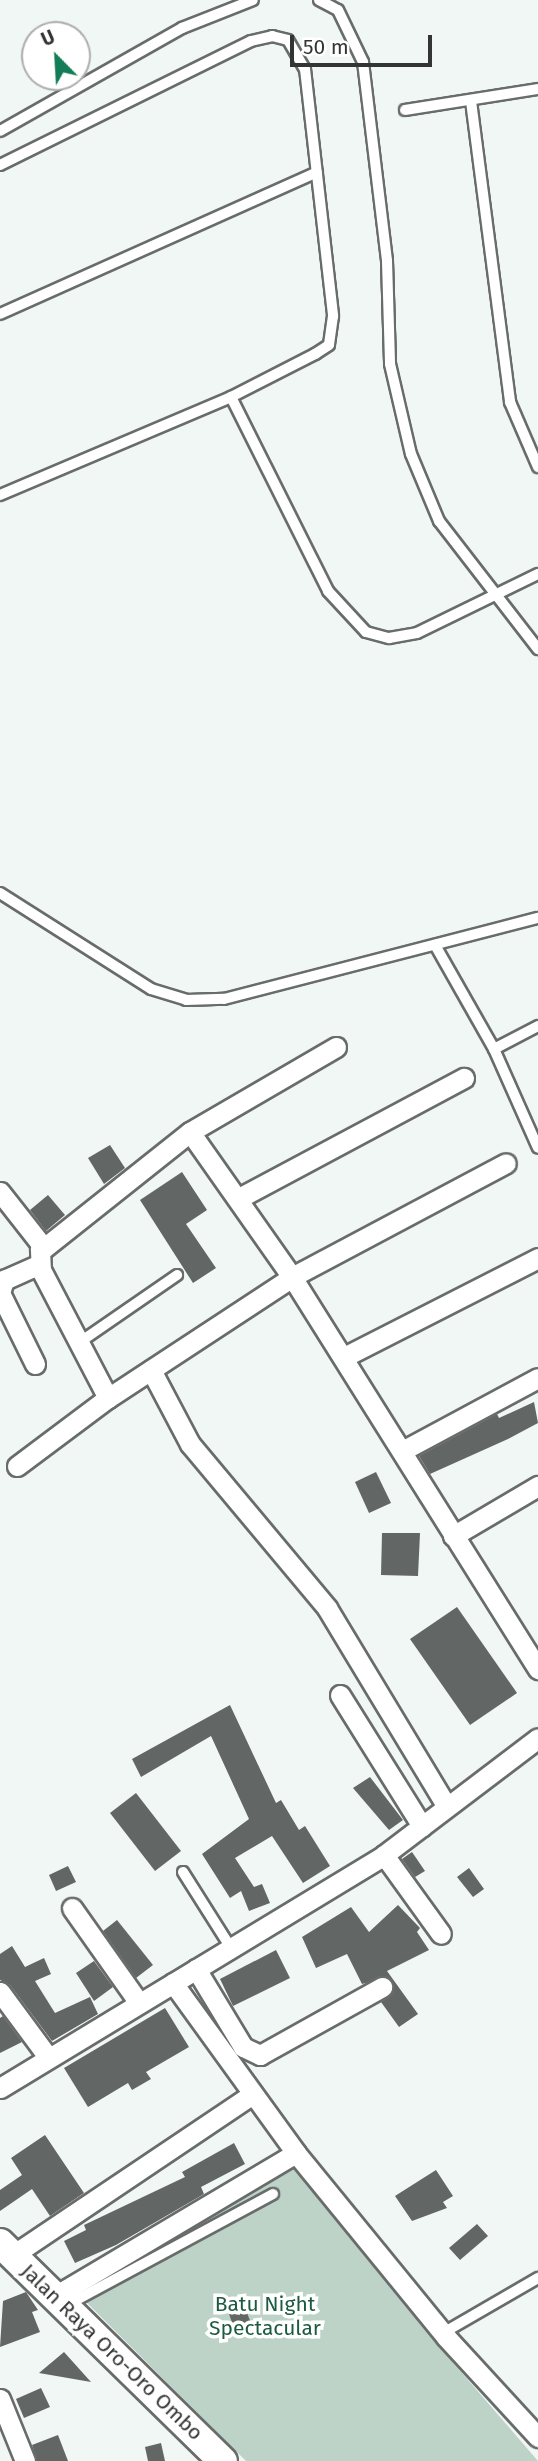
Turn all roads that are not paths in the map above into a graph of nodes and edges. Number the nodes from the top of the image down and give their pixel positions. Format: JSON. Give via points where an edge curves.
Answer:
{"nodes":[{"id":1,"x":253,"y":0,"type":"edge"},
{"id":2,"x":319,"y":0,"type":"edge"},
{"id":3,"x":538,"y":89,"type":"edge"},
{"id":4,"x":471,"y":101,"type":"junction"},
{"id":5,"x":404,"y":110,"type":"dead end"},
{"id":6,"x":0,"y":131,"type":"edge"},
{"id":7,"x":0,"y":165,"type":"edge"},
{"id":8,"x":317,"y":172,"type":"junction"},
{"id":9,"x":0,"y":314,"type":"edge"},
{"id":10,"x":231,"y":397,"type":"junction"},
{"id":11,"x":538,"y":467,"type":"edge"},
{"id":12,"x":0,"y":495,"type":"edge"},
{"id":13,"x":538,"y":574,"type":"edge"},
{"id":14,"x":494,"y":594,"type":"junction"},
{"id":15,"x":538,"y":649,"type":"edge"},
{"id":16,"x":0,"y":893,"type":"edge"},
{"id":17,"x":538,"y":918,"type":"edge"},
{"id":18,"x":435,"y":945,"type":"junction"},
{"id":19,"x":538,"y":1026,"type":"edge"},
{"id":20,"x":336,"y":1047,"type":"dead end"},
{"id":21,"x":494,"y":1049,"type":"junction"},
{"id":22,"x":464,"y":1078,"type":"dead end"},
{"id":23,"x":190,"y":1132,"type":"junction"},
{"id":24,"x":538,"y":1148,"type":"edge"},
{"id":25,"x":506,"y":1163,"type":"dead end"},
{"id":26,"x":0,"y":1192,"type":"edge"},
{"id":27,"x":239,"y":1198,"type":"junction"},
{"id":28,"x":40,"y":1256,"type":"junction"},
{"id":29,"x":538,"y":1258,"type":"edge"},
{"id":30,"x":177,"y":1275,"type":"dead end"},
{"id":31,"x":292,"y":1277,"type":"junction"},
{"id":32,"x":80,"y":1342,"type":"junction"},
{"id":33,"x":344,"y":1357,"type":"junction"},
{"id":34,"x":35,"y":1364,"type":"dead end"},
{"id":35,"x":151,"y":1370,"type":"junction"},
{"id":36,"x":538,"y":1378,"type":"edge"},
{"id":37,"x":108,"y":1398,"type":"junction"},
{"id":38,"x":402,"y":1451,"type":"junction"},
{"id":39,"x":17,"y":1466,"type":"dead end"},
{"id":40,"x":538,"y":1486,"type":"edge"},
{"id":41,"x":453,"y":1536,"type":"junction"},
{"id":42,"x":538,"y":1669,"type":"edge"},
{"id":43,"x":340,"y":1695,"type":"dead end"},
{"id":44,"x":538,"y":1738,"type":"edge"},
{"id":45,"x":447,"y":1807,"type":"junction"},
{"id":46,"x":422,"y":1826,"type":"junction"},
{"id":47,"x":384,"y":1855,"type":"junction"},
{"id":48,"x":183,"y":1872,"type":"dead end"},
{"id":49,"x":72,"y":1908,"type":"dead end"},
{"id":50,"x":441,"y":1934,"type":"dead end"},
{"id":51,"x":231,"y":1948,"type":"junction"},
{"id":52,"x":196,"y":1969,"type":"junction"},
{"id":53,"x":173,"y":1983,"type":"junction"},
{"id":54,"x":382,"y":1987,"type":"dead end"},
{"id":55,"x":0,"y":1992,"type":"edge"},
{"id":56,"x":139,"y":2003,"type":"junction"},
{"id":57,"x":48,"y":2057,"type":"junction"},
{"id":58,"x":0,"y":2088,"type":"edge"},
{"id":59,"x":253,"y":2094,"type":"junction"},
{"id":60,"x":296,"y":2153,"type":"junction"},
{"id":61,"x":273,"y":2193,"type":"dead end"},
{"id":62,"x":6,"y":2249,"type":"edge"},
{"id":63,"x":538,"y":2278,"type":"edge"},
{"id":64,"x":60,"y":2301,"type":"junction"},
{"id":65,"x":443,"y":2333,"type":"junction"},
{"id":66,"x":0,"y":2399,"type":"edge"},
{"id":67,"x":538,"y":2437,"type":"edge"},
{"id":68,"x":25,"y":2461,"type":"edge"},
{"id":69,"x":223,"y":2461,"type":"edge"}],
"edges":[{"from":1,"to":6,"type":"lane","via":[[182,28]]},
{"from":2,"to":14,"type":"lane","via":[[338,10],[363,62],[387,261],[390,364],[411,454],[439,521]]},
{"from":3,"to":4,"type":"lane"},
{"from":4,"to":5,"type":"lane"},
{"from":4,"to":11,"type":"lane","via":[[509,402]]},
{"from":7,"to":8,"type":"lane","via":[[272,36],[288,40],[305,69]]},
{"from":8,"to":9,"type":"lane"},
{"from":8,"to":10,"type":"lane","via":[[333,316],[329,345]]},
{"from":10,"to":12,"type":"lane"},
{"from":10,"to":14,"type":"lane","via":[[328,591],[366,632],[389,638],[417,633]]},
{"from":13,"to":14,"type":"lane"},
{"from":14,"to":15,"type":"lane"},
{"from":16,"to":18,"type":"lane","via":[[150,989],[186,1000],[224,999]]},
{"from":17,"to":18,"type":"lane"},
{"from":18,"to":21,"type":"lane"},
{"from":19,"to":21,"type":"lane"},
{"from":20,"to":23,"type":"street"},
{"from":21,"to":24,"type":"lane"},
{"from":22,"to":27,"type":"street"},
{"from":23,"to":27,"type":"street"},
{"from":23,"to":28,"type":"street"},
{"from":25,"to":31,"type":"street"},
{"from":26,"to":28,"type":"street"},
{"from":27,"to":31,"type":"street"},
{"from":28,"to":32,"type":"street"},
{"from":28,"to":34,"type":"street","via":[[4,1280],[0,1293]]},
{"from":29,"to":33,"type":"street"},
{"from":30,"to":32,"type":"lane"},
{"from":31,"to":33,"type":"street"},
{"from":31,"to":35,"type":"street"},
{"from":32,"to":37,"type":"street"},
{"from":33,"to":38,"type":"street"},
{"from":35,"to":37,"type":"street"},
{"from":35,"to":45,"type":"street","via":[[190,1444],[327,1608]]},
{"from":36,"to":38,"type":"street"},
{"from":37,"to":39,"type":"street"},
{"from":38,"to":41,"type":"street"},
{"from":40,"to":41,"type":"street"},
{"from":41,"to":42,"type":"street"},
{"from":43,"to":46,"type":"street"},
{"from":44,"to":45,"type":"street"},
{"from":45,"to":46,"type":"street"},
{"from":46,"to":47,"type":"street"},
{"from":47,"to":50,"type":"street"},
{"from":47,"to":51,"type":"street"},
{"from":48,"to":51,"type":"lane"},
{"from":49,"to":56,"type":"street"},
{"from":51,"to":52,"type":"street"},
{"from":52,"to":53,"type":"street"},
{"from":52,"to":54,"type":"street","via":[[243,2047],[260,2055]]},
{"from":53,"to":56,"type":"street"},
{"from":53,"to":59,"type":"street"},
{"from":55,"to":57,"type":"street"},
{"from":56,"to":57,"type":"street"},
{"from":57,"to":58,"type":"street"},
{"from":59,"to":60,"type":"street"},
{"from":59,"to":62,"type":"street"},
{"from":60,"to":64,"type":"street"},
{"from":60,"to":65,"type":"street"},
{"from":61,"to":64,"type":"lane"},
{"from":62,"to":64,"type":"main road","name":"Jalan Raya Oro-Oro Ombo"},
{"from":63,"to":65,"type":"lane"},
{"from":64,"to":69,"type":"main road","name":"Jalan Raya Oro-Oro Ombo"},
{"from":65,"to":67,"type":"street"},
{"from":66,"to":68,"type":"street"}]}
